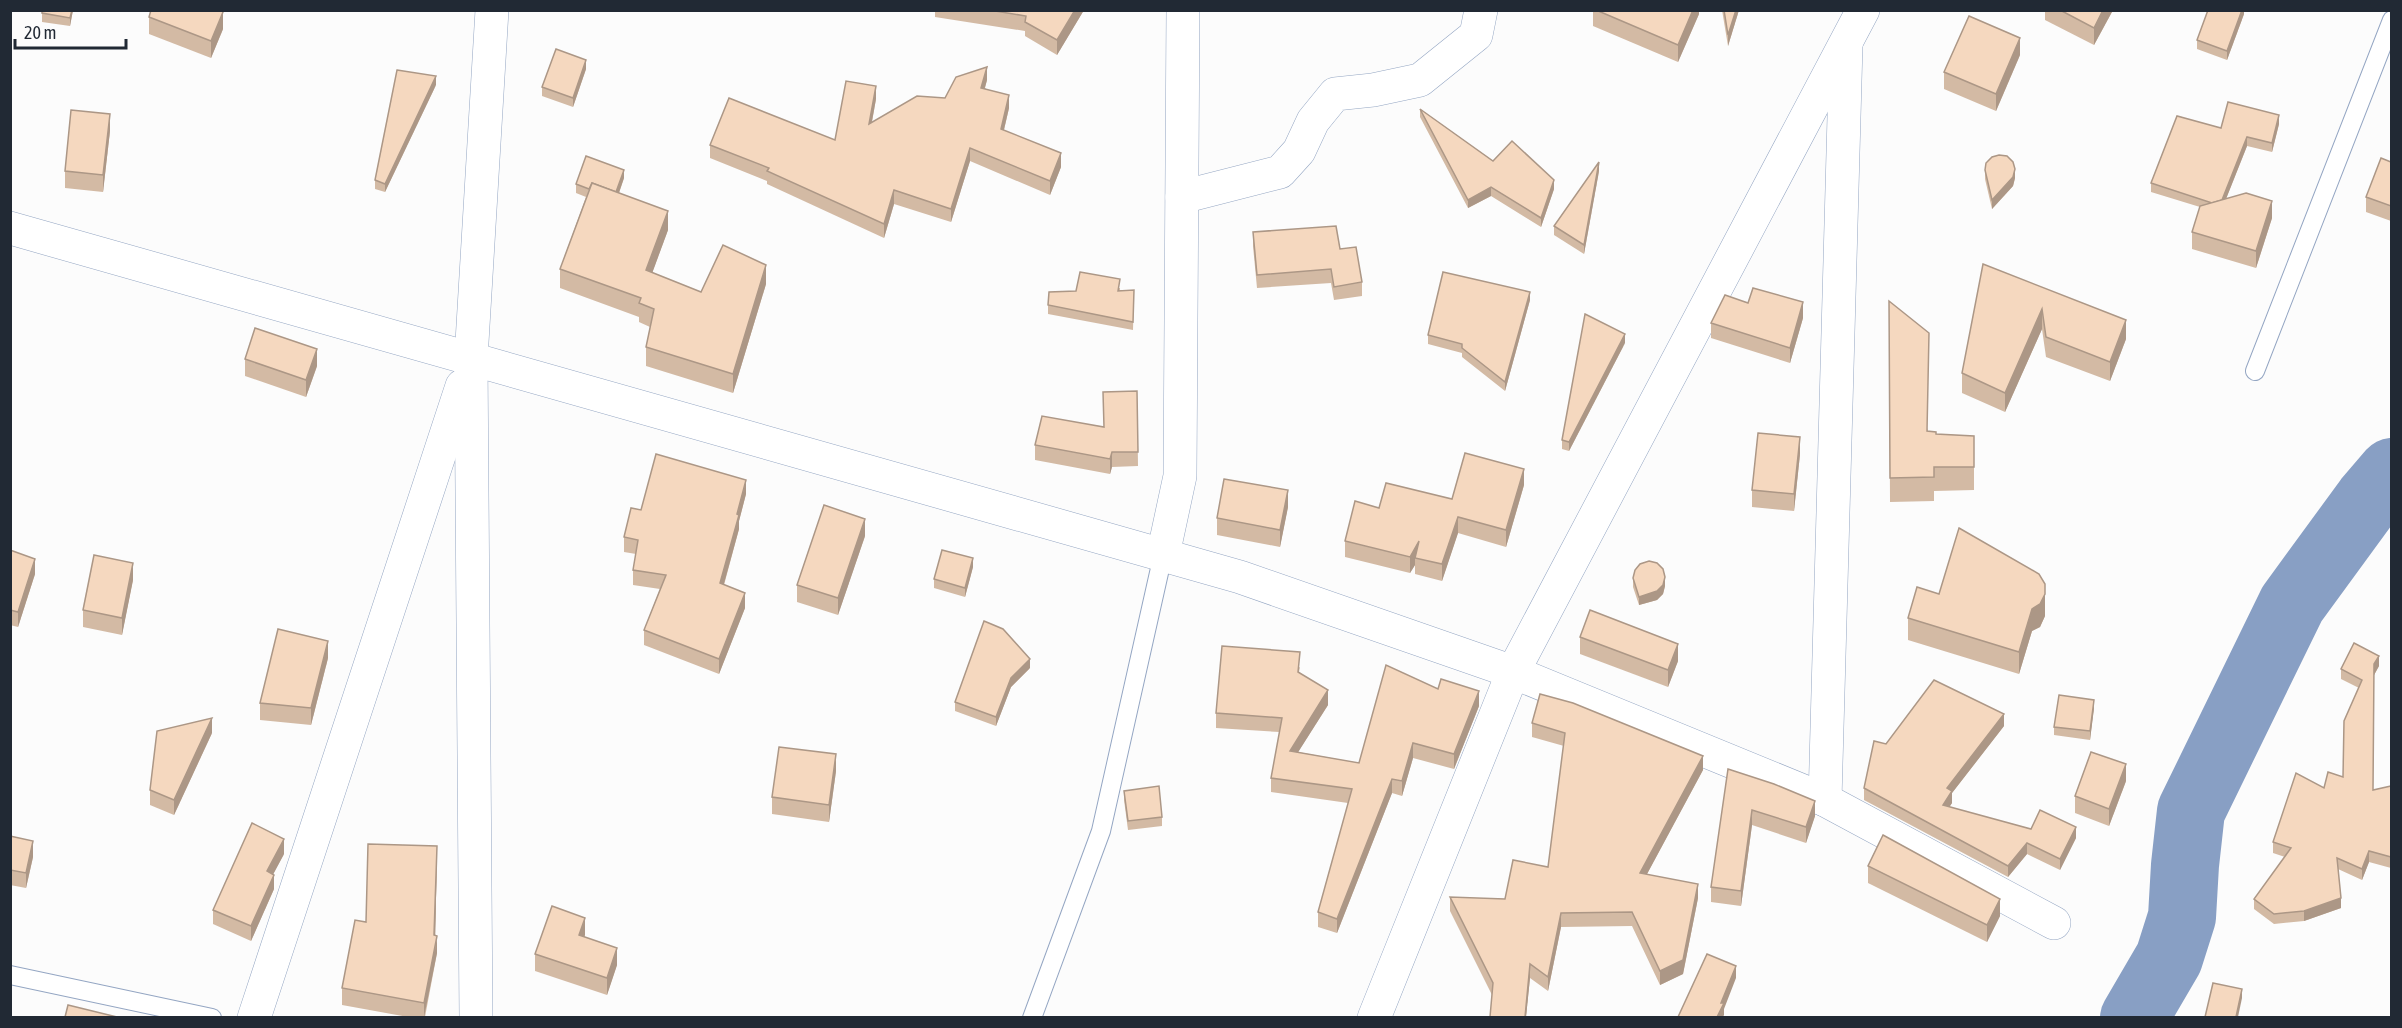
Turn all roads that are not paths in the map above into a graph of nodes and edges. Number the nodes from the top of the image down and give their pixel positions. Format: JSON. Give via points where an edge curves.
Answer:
{"nodes":[{"id":1,"x":492,"y":10,"type":"edge"},
{"id":2,"x":1183,"y":10,"type":"edge"},
{"id":3,"x":1481,"y":10,"type":"edge"},
{"id":4,"x":1863,"y":10,"type":"edge"},
{"id":5,"x":2391,"y":20,"type":"edge"},
{"id":6,"x":1846,"y":24,"type":"edge"},
{"id":7,"x":1182,"y":196,"type":"junction"},
{"id":8,"x":10,"y":228,"type":"edge"},
{"id":9,"x":471,"y":359,"type":"junction"},
{"id":10,"x":2256,"y":371,"type":"dead end"},
{"id":11,"x":1163,"y":555,"type":"junction"},
{"id":12,"x":1513,"y":672,"type":"junction"},
{"id":13,"x":1825,"y":800,"type":"junction"},
{"id":14,"x":2054,"y":923,"type":"dead end"},
{"id":15,"x":10,"y":975,"type":"edge"},
{"id":16,"x":212,"y":1017,"type":"edge"},
{"id":17,"x":254,"y":1017,"type":"edge"},
{"id":18,"x":476,"y":1017,"type":"edge"},
{"id":19,"x":1032,"y":1017,"type":"edge"},
{"id":20,"x":1374,"y":1017,"type":"edge"}],
"edges":[{"from":1,"to":9,"type":"street"},
{"from":2,"to":7,"type":"street"},
{"from":3,"to":7,"type":"street","via":[[1476,35],[1420,80],[1335,94],[1313,121],[1299,151],[1280,172]]},
{"from":4,"to":6,"type":"street"},
{"from":5,"to":10,"type":"lane"},
{"from":6,"to":12,"type":"street"},
{"from":6,"to":13,"type":"street"},
{"from":7,"to":11,"type":"street","via":[[1180,476]]},
{"from":8,"to":9,"type":"street"},
{"from":9,"to":11,"type":"street"},
{"from":9,"to":17,"type":"street"},
{"from":9,"to":18,"type":"street"},
{"from":11,"to":12,"type":"street","via":[[1240,577]]},
{"from":11,"to":19,"type":"lane","via":[[1101,831]]},
{"from":12,"to":13,"type":"street"},
{"from":12,"to":20,"type":"street"},
{"from":13,"to":14,"type":"street"},
{"from":15,"to":16,"type":"lane"}]}
